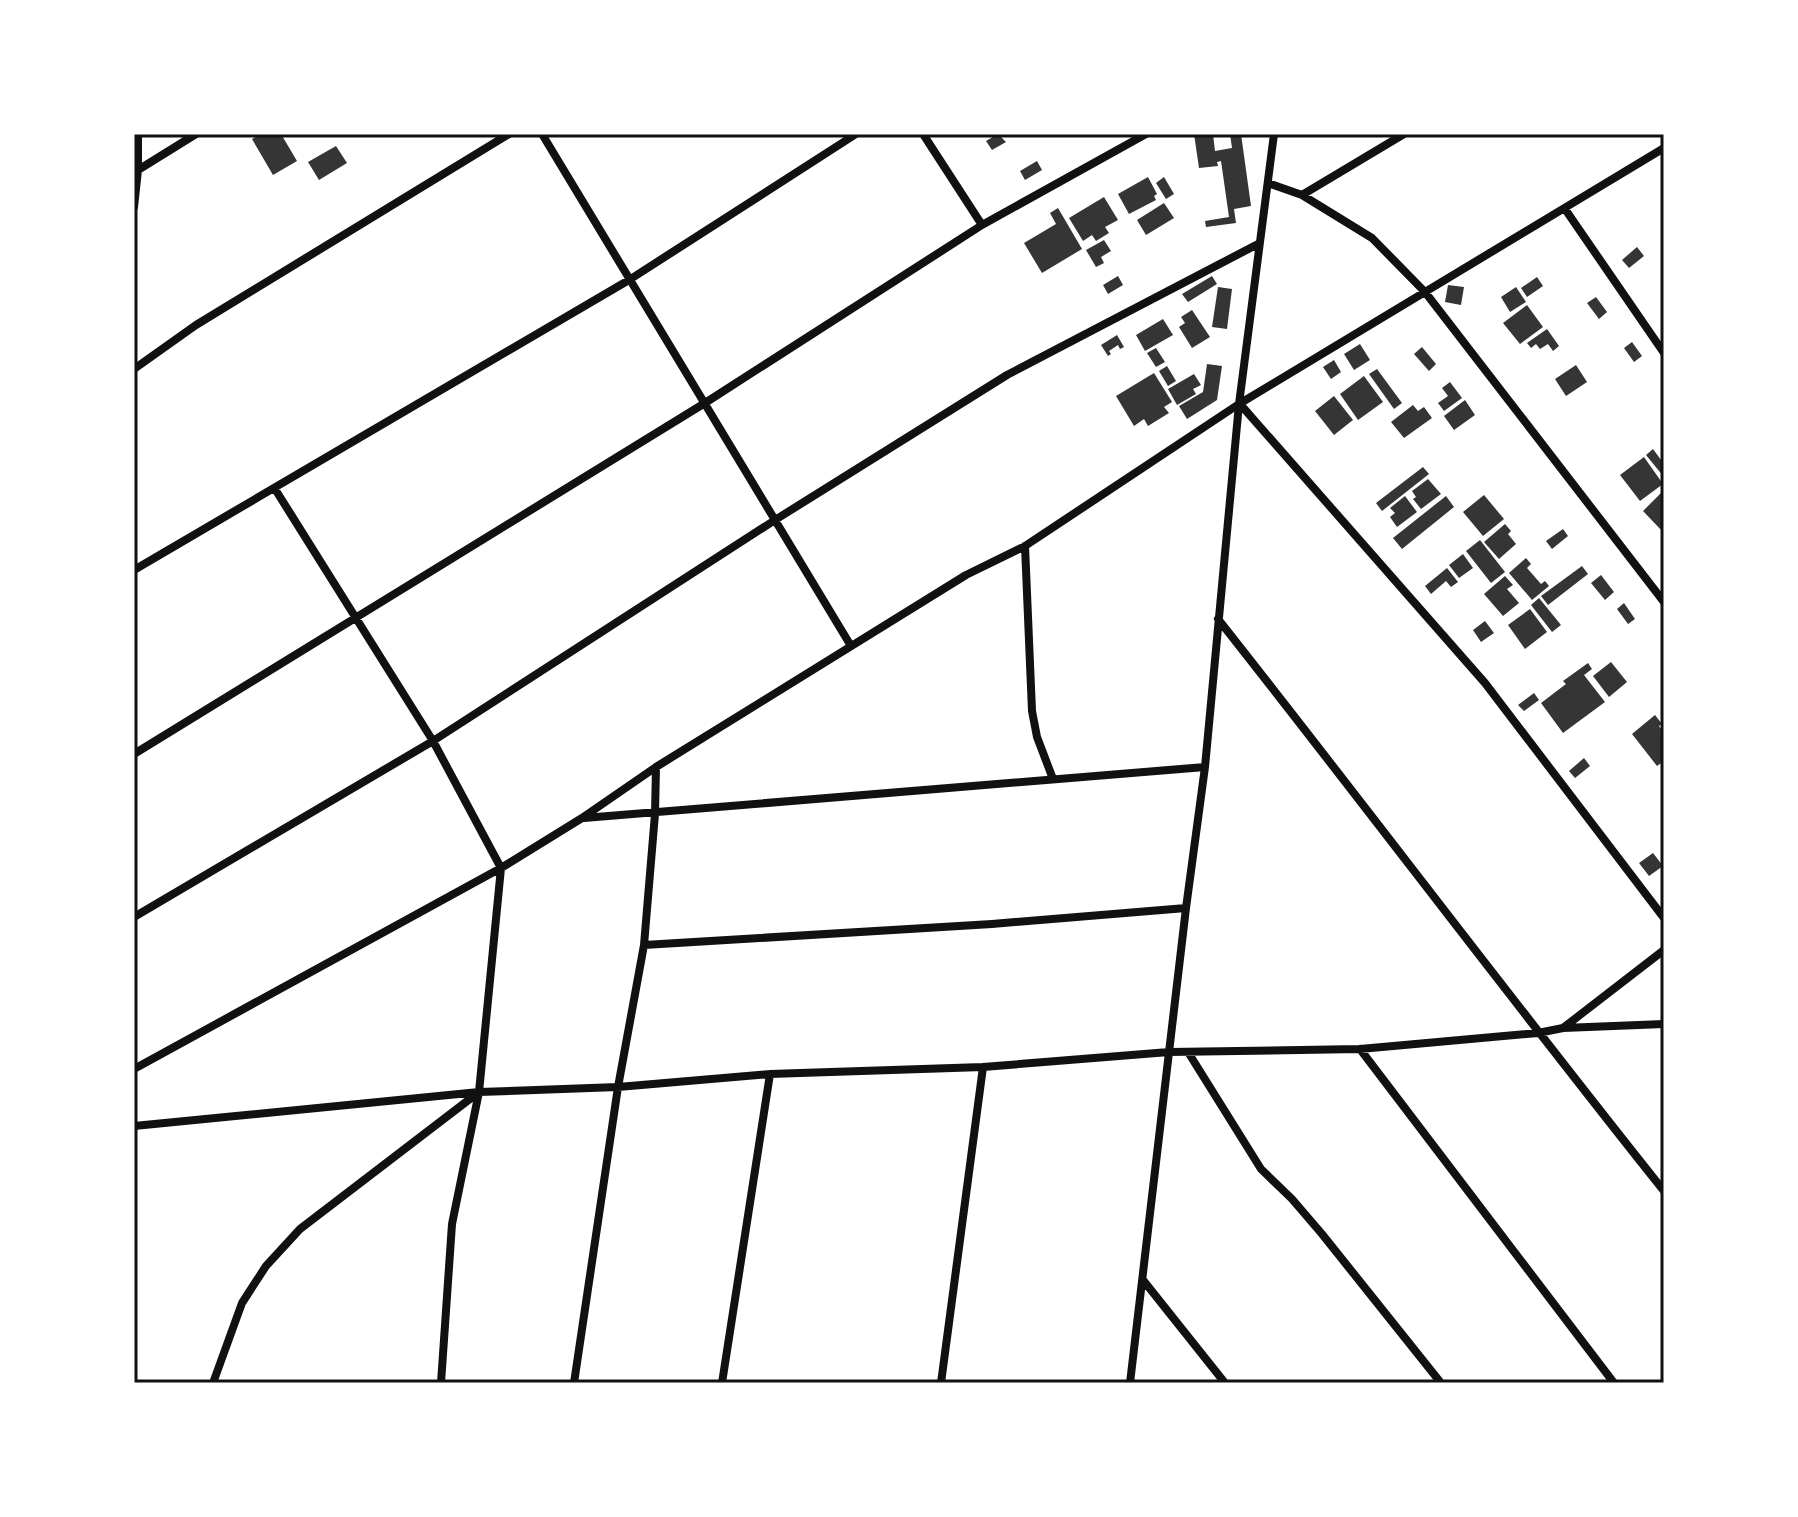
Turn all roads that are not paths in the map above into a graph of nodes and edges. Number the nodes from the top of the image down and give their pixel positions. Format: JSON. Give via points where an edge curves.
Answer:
{"nodes":[{"id":1,"x":138,"y":134,"type":"edge"},
{"id":2,"x":196,"y":134,"type":"edge"},
{"id":3,"x":509,"y":134,"type":"edge"},
{"id":4,"x":542,"y":134,"type":"edge"},
{"id":5,"x":856,"y":134,"type":"edge"},
{"id":6,"x":923,"y":134,"type":"edge"},
{"id":7,"x":1146,"y":134,"type":"edge"},
{"id":8,"x":1274,"y":134,"type":"edge"},
{"id":9,"x":1404,"y":134,"type":"edge"},
{"id":10,"x":1664,"y":148,"type":"edge"},
{"id":11,"x":138,"y":170,"type":"junction"},
{"id":12,"x":1268,"y":183,"type":"junction"},
{"id":13,"x":1302,"y":195,"type":"junction"},
{"id":14,"x":134,"y":207,"type":"edge"},
{"id":15,"x":1565,"y":209,"type":"junction"},
{"id":16,"x":982,"y":225,"type":"junction"},
{"id":17,"x":1258,"y":244,"type":"junction"},
{"id":18,"x":629,"y":280,"type":"junction"},
{"id":19,"x":1425,"y":292,"type":"junction"},
{"id":20,"x":1664,"y":353,"type":"edge"},
{"id":21,"x":134,"y":369,"type":"edge"},
{"id":22,"x":705,"y":403,"type":"junction"},
{"id":23,"x":1239,"y":404,"type":"junction"},
{"id":24,"x":275,"y":489,"type":"junction"},
{"id":25,"x":775,"y":520,"type":"junction"},
{"id":26,"x":1025,"y":546,"type":"junction"},
{"id":27,"x":134,"y":570,"type":"edge"},
{"id":28,"x":1664,"y":602,"type":"edge"},
{"id":29,"x":354,"y":618,"type":"junction"},
{"id":30,"x":1218,"y":618,"type":"junction"},
{"id":31,"x":851,"y":646,"type":"junction"},
{"id":32,"x":433,"y":741,"type":"junction"},
{"id":33,"x":134,"y":754,"type":"edge"},
{"id":34,"x":656,"y":767,"type":"junction"},
{"id":35,"x":1205,"y":767,"type":"junction"},
{"id":36,"x":1053,"y":779,"type":"junction"},
{"id":37,"x":655,"y":814,"type":"junction"},
{"id":38,"x":582,"y":818,"type":"junction"},
{"id":39,"x":501,"y":868,"type":"junction"},
{"id":40,"x":1186,"y":908,"type":"junction"},
{"id":41,"x":134,"y":917,"type":"edge"},
{"id":42,"x":1664,"y":918,"type":"edge"},
{"id":43,"x":644,"y":945,"type":"junction"},
{"id":44,"x":1664,"y":950,"type":"edge"},
{"id":45,"x":1664,"y":1024,"type":"edge"},
{"id":46,"x":1563,"y":1028,"type":"junction"},
{"id":47,"x":1538,"y":1033,"type":"junction"},
{"id":48,"x":1360,"y":1049,"type":"junction"},
{"id":49,"x":1169,"y":1052,"type":"junction"},
{"id":50,"x":1188,"y":1052,"type":"junction"},
{"id":51,"x":983,"y":1067,"type":"junction"},
{"id":52,"x":134,"y":1069,"type":"edge"},
{"id":53,"x":770,"y":1074,"type":"junction"},
{"id":54,"x":618,"y":1087,"type":"junction"},
{"id":55,"x":479,"y":1092,"type":"junction"},
{"id":56,"x":134,"y":1126,"type":"edge"},
{"id":57,"x":1664,"y":1191,"type":"edge"},
{"id":58,"x":1143,"y":1280,"type":"junction"},
{"id":59,"x":213,"y":1383,"type":"edge"},
{"id":60,"x":441,"y":1383,"type":"edge"},
{"id":61,"x":574,"y":1383,"type":"edge"},
{"id":62,"x":722,"y":1383,"type":"edge"},
{"id":63,"x":941,"y":1383,"type":"edge"},
{"id":64,"x":1130,"y":1383,"type":"edge"},
{"id":65,"x":1225,"y":1383,"type":"edge"},
{"id":66,"x":1441,"y":1383,"type":"edge"},
{"id":67,"x":1614,"y":1383,"type":"edge"}],
"edges":[{"from":1,"to":11,"type":"street"},
{"from":2,"to":11,"type":"street"},
{"from":3,"to":21,"type":"street","via":[[196,325]]},
{"from":4,"to":18,"type":"street"},
{"from":5,"to":18,"type":"street"},
{"from":6,"to":16,"type":"street"},
{"from":7,"to":16,"type":"street"},
{"from":8,"to":12,"type":"street"},
{"from":9,"to":13,"type":"street"},
{"from":10,"to":15,"type":"street"},
{"from":11,"to":14,"type":"street"},
{"from":12,"to":13,"type":"street"},
{"from":12,"to":17,"type":"street"},
{"from":13,"to":19,"type":"street","via":[[1372,238]]},
{"from":15,"to":19,"type":"street"},
{"from":15,"to":20,"type":"street"},
{"from":16,"to":22,"type":"street"},
{"from":17,"to":23,"type":"street"},
{"from":17,"to":25,"type":"street","via":[[1007,375]]},
{"from":18,"to":22,"type":"street"},
{"from":18,"to":24,"type":"street"},
{"from":19,"to":23,"type":"street"},
{"from":19,"to":28,"type":"street"},
{"from":22,"to":25,"type":"street"},
{"from":22,"to":29,"type":"street"},
{"from":23,"to":26,"type":"street"},
{"from":23,"to":30,"type":"street"},
{"from":23,"to":42,"type":"street","via":[[1485,683]]},
{"from":24,"to":27,"type":"street"},
{"from":24,"to":29,"type":"street"},
{"from":25,"to":31,"type":"street"},
{"from":25,"to":32,"type":"street"},
{"from":26,"to":31,"type":"street","via":[[966,575]]},
{"from":26,"to":36,"type":"street","via":[[1032,711]]},
{"from":29,"to":32,"type":"street"},
{"from":29,"to":33,"type":"street"},
{"from":30,"to":35,"type":"street"},
{"from":30,"to":47,"type":"street"},
{"from":31,"to":34,"type":"street"},
{"from":32,"to":39,"type":"street"},
{"from":32,"to":41,"type":"street"},
{"from":34,"to":37,"type":"street"},
{"from":34,"to":38,"type":"street"},
{"from":35,"to":36,"type":"street"},
{"from":35,"to":40,"type":"street"},
{"from":36,"to":37,"type":"street"},
{"from":37,"to":38,"type":"street"},
{"from":37,"to":43,"type":"street"},
{"from":38,"to":39,"type":"street"},
{"from":39,"to":52,"type":"street"},
{"from":39,"to":55,"type":"street"},
{"from":40,"to":43,"type":"street"},
{"from":40,"to":49,"type":"street"},
{"from":43,"to":54,"type":"street"},
{"from":44,"to":46,"type":"street"},
{"from":45,"to":46,"type":"street"},
{"from":46,"to":47,"type":"street"},
{"from":47,"to":48,"type":"street"},
{"from":47,"to":57,"type":"street"},
{"from":48,"to":50,"type":"street"},
{"from":48,"to":67,"type":"street"},
{"from":49,"to":50,"type":"street"},
{"from":49,"to":51,"type":"street"},
{"from":49,"to":58,"type":"street"},
{"from":50,"to":66,"type":"street","via":[[1261,1169],[1322,1234]]},
{"from":51,"to":53,"type":"street"},
{"from":51,"to":63,"type":"street"},
{"from":53,"to":54,"type":"street"},
{"from":53,"to":62,"type":"street"},
{"from":54,"to":55,"type":"street"},
{"from":54,"to":61,"type":"street"},
{"from":55,"to":56,"type":"street"},
{"from":55,"to":59,"type":"street","via":[[300,1229],[266,1266],[242,1303]]},
{"from":55,"to":60,"type":"street","via":[[452,1224]]},
{"from":58,"to":64,"type":"street"},
{"from":58,"to":65,"type":"street"}]}
